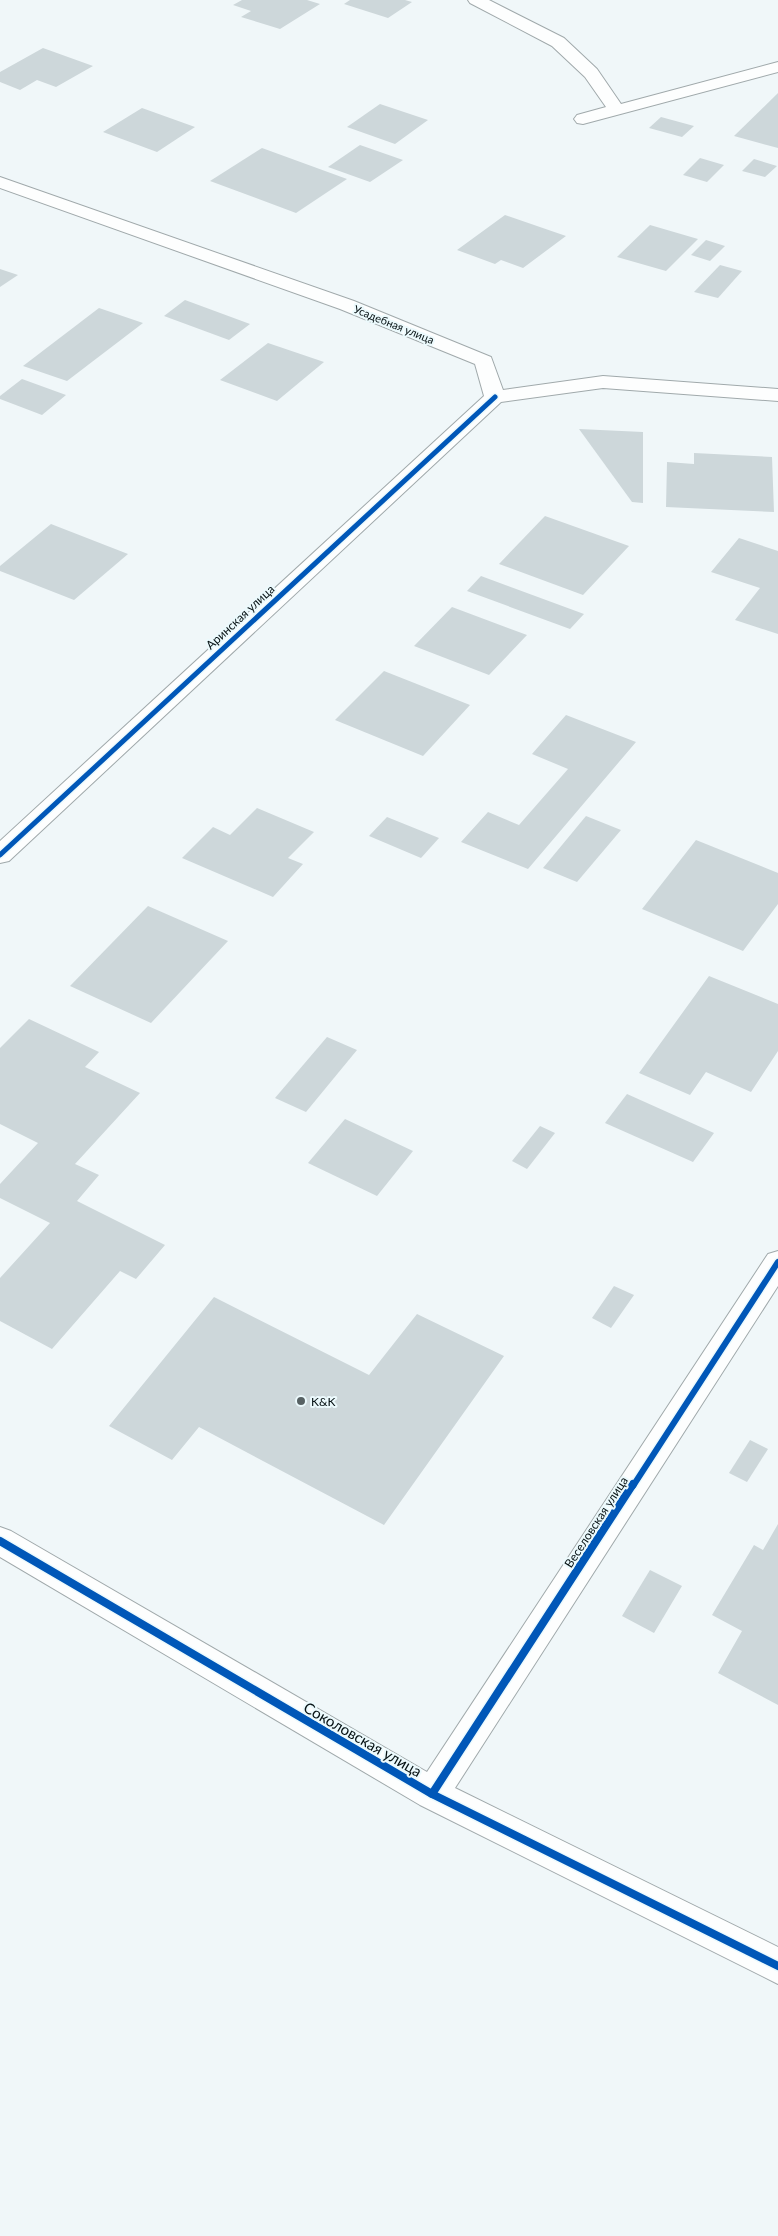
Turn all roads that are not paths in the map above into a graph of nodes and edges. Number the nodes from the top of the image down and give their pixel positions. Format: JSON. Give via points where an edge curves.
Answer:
{"nodes":[{"id":1,"x":476,"y":0,"type":"edge"},
{"id":2,"x":778,"y":67,"type":"edge"},
{"id":3,"x":617,"y":110,"type":"junction"},
{"id":4,"x":584,"y":119,"type":"dead end"},
{"id":5,"x":0,"y":182,"type":"edge"},
{"id":6,"x":778,"y":395,"type":"edge"},
{"id":7,"x":495,"y":397,"type":"junction"},
{"id":8,"x":0,"y":855,"type":"edge"},
{"id":9,"x":778,"y":1262,"type":"edge"},
{"id":10,"x":0,"y":1542,"type":"edge"},
{"id":11,"x":432,"y":1794,"type":"junction"},
{"id":12,"x":778,"y":1966,"type":"edge"}],
"edges":[{"from":1,"to":3,"type":"street","via":[[558,42],[591,73]]},
{"from":2,"to":3,"type":"street"},
{"from":3,"to":4,"type":"street"},
{"from":5,"to":7,"type":"street","name":"Усадебная улица","via":[[347,305],[484,361]]},
{"from":6,"to":7,"type":"street","via":[[603,382]]},
{"from":7,"to":8,"type":"street","name":"Аринская улица"},
{"from":9,"to":11,"type":"street","name":"Веселовская улица"},
{"from":10,"to":11,"type":"street","name":"Соколовская улица"},
{"from":11,"to":12,"type":"street","name":"Соколовская улица"}]}
